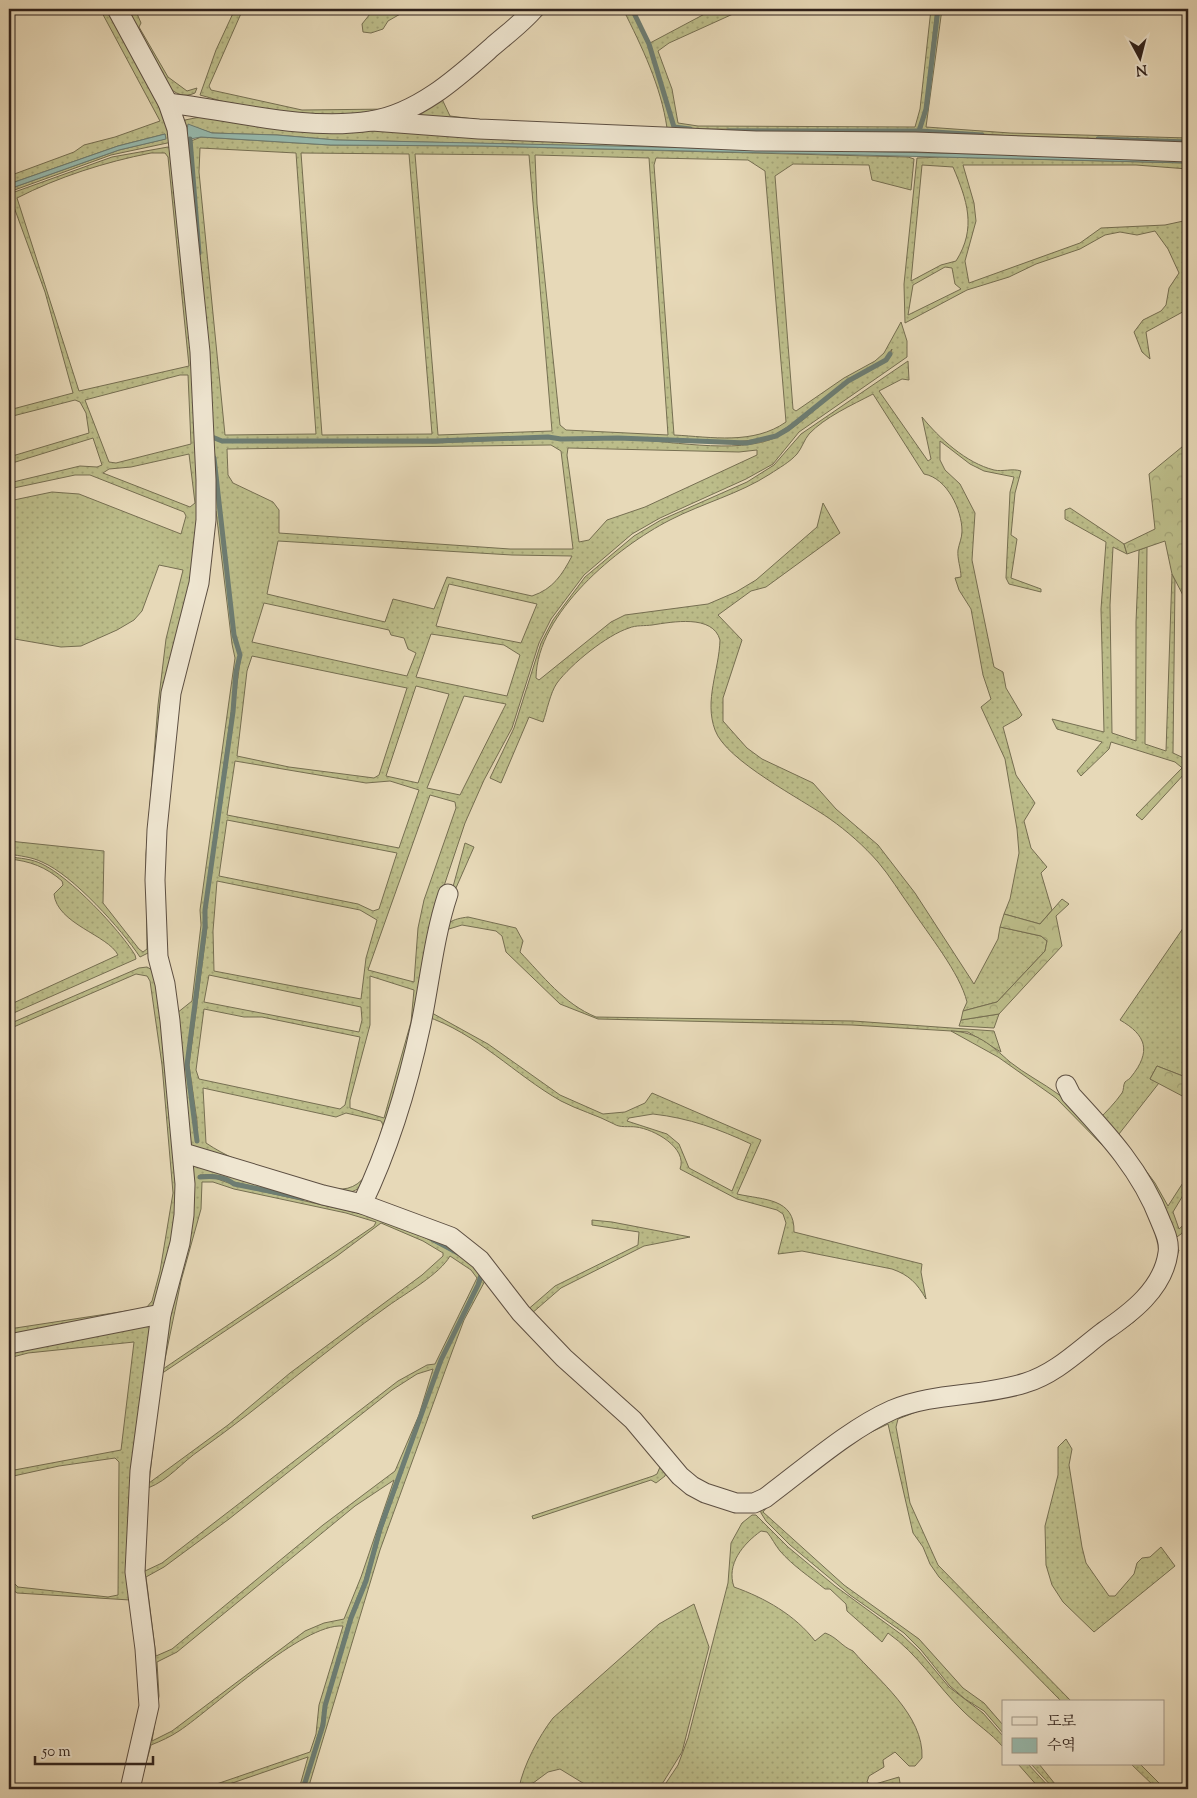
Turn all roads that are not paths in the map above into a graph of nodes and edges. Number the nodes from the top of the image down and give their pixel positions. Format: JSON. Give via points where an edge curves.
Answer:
{"nodes":[{"id":1,"x":117,"y":9,"type":"edge"},
{"id":2,"x":534,"y":9,"type":"edge"},
{"id":3,"x":168,"y":103,"type":"junction"},
{"id":4,"x":372,"y":121,"type":"junction"},
{"id":5,"x":1188,"y":152,"type":"edge"},
{"id":6,"x":448,"y":894,"type":"dead end"},
{"id":7,"x":1066,"y":1085,"type":"dead end"},
{"id":8,"x":184,"y":1153,"type":"junction"},
{"id":9,"x":362,"y":1204,"type":"junction"},
{"id":10,"x":161,"y":1314,"type":"junction"},
{"id":11,"x":9,"y":1344,"type":"edge"},
{"id":12,"x":130,"y":1789,"type":"edge"}],
"edges":[{"from":1,"to":3,"type":"street"},
{"from":2,"to":4,"type":"street","via":[[449,83],[412,107]]},
{"from":3,"to":4,"type":"street","via":[[309,123]]},
{"from":3,"to":8,"type":"street","via":[[177,129],[189,229],[200,352],[206,480],[204,555],[193,612],[176,668],[165,743],[155,880],[158,957],[170,1020]]},
{"from":4,"to":5,"type":"street","via":[[756,141],[915,142]]},
{"from":6,"to":9,"type":"street","via":[[434,944],[421,1025],[410,1067],[379,1169]]},
{"from":7,"to":9,"type":"street","via":[[1071,1095],[1130,1161],[1148,1191],[1162,1225],[1169,1244],[1168,1252],[1162,1273],[1147,1296],[1055,1370],[1040,1378],[1007,1388],[930,1400],[892,1410],[754,1503],[736,1503],[705,1493],[680,1476],[633,1420],[564,1358],[521,1313],[489,1270],[468,1249],[452,1237]]},
{"from":8,"to":9,"type":"street"},
{"from":8,"to":10,"type":"street","via":[[184,1215],[180,1243]]},
{"from":10,"to":11,"type":"street"},
{"from":10,"to":12,"type":"street","via":[[147,1408],[136,1524],[135,1572],[149,1706]]}]}
